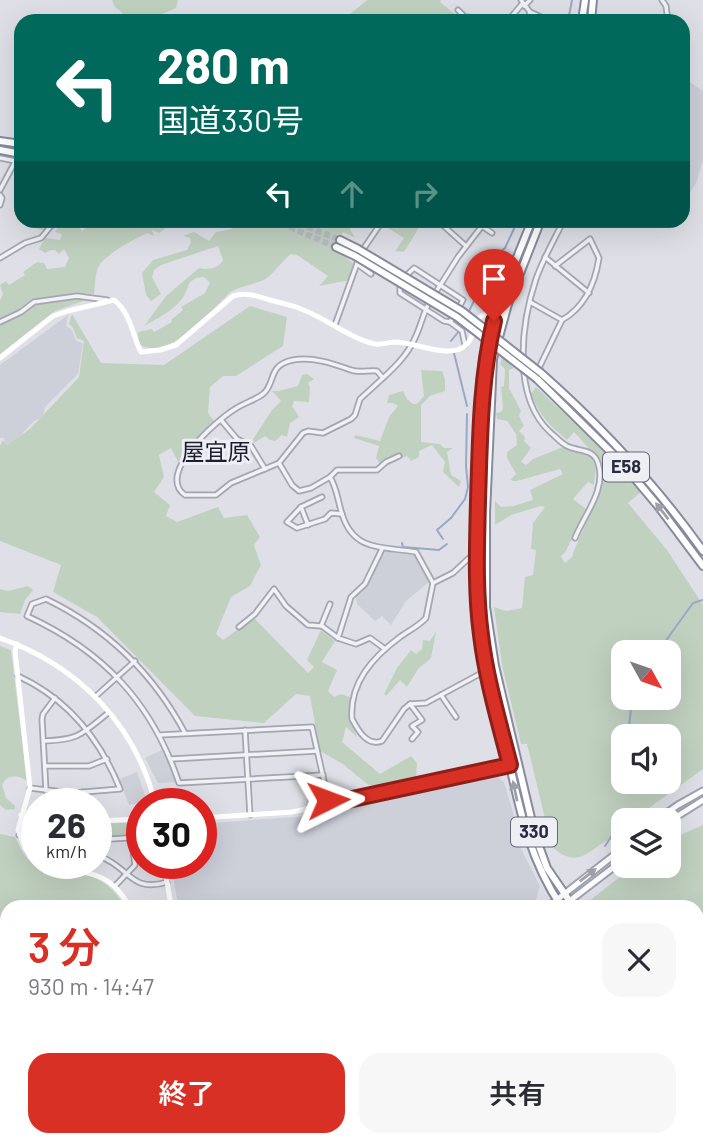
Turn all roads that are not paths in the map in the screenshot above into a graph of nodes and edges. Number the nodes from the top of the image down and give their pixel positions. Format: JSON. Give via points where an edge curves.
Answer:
{"nodes":[{"id":1,"x":530,"y":0,"type":"edge"},
{"id":2,"x":523,"y":3,"type":"edge"},
{"id":3,"x":457,"y":10,"type":"dead end"},
{"id":4,"x":530,"y":12,"type":"joint"},
{"id":5,"x":462,"y":14,"type":"edge"},
{"id":6,"x":534,"y":14,"type":"edge"},
{"id":7,"x":14,"y":167,"type":"edge"},
{"id":8,"x":0,"y":190,"type":"edge"},
{"id":9,"x":0,"y":195,"type":"edge"},
{"id":10,"x":0,"y":205,"type":"edge"},
{"id":11,"x":49,"y":228,"type":"edge"},
{"id":12,"x":378,"y":228,"type":"edge"},
{"id":13,"x":446,"y":228,"type":"edge"},
{"id":14,"x":480,"y":228,"type":"edge"},
{"id":15,"x":485,"y":228,"type":"edge"},
{"id":16,"x":529,"y":228,"type":"edge"},
{"id":17,"x":538,"y":228,"type":"edge"},
{"id":18,"x":560,"y":228,"type":"edge"},
{"id":19,"x":492,"y":233,"type":"dead end"},
{"id":20,"x":338,"y":243,"type":"tunnel mouth"},
{"id":21,"x":466,"y":246,"type":"junction"},
{"id":22,"x":357,"y":256,"type":"junction"},
{"id":23,"x":545,"y":257,"type":"junction"},
{"id":24,"x":0,"y":258,"type":"edge"},
{"id":25,"x":555,"y":265,"type":"junction"},
{"id":26,"x":371,"y":274,"type":"dead end"},
{"id":27,"x":440,"y":284,"type":"junction"},
{"id":28,"x":589,"y":293,"type":"junction"},
{"id":29,"x":114,"y":300,"type":"junction"},
{"id":30,"x":530,"y":302,"type":"junction"},
{"id":31,"x":424,"y":310,"type":"junction"},
{"id":32,"x":500,"y":314,"type":"junction"},
{"id":33,"x":562,"y":320,"type":"junction"},
{"id":34,"x":0,"y":322,"type":"edge"},
{"id":35,"x":450,"y":322,"type":"junction"},
{"id":36,"x":335,"y":325,"type":"junction"},
{"id":37,"x":411,"y":344,"type":"junction"},
{"id":38,"x":465,"y":345,"type":"junction"},
{"id":39,"x":0,"y":358,"type":"edge"},
{"id":40,"x":539,"y":376,"type":"junction"},
{"id":41,"x":383,"y":378,"type":"junction"},
{"id":42,"x":527,"y":390,"type":"junction"},
{"id":43,"x":221,"y":420,"type":"junction"},
{"id":44,"x":399,"y":456,"type":"dead end"},
{"id":45,"x":279,"y":463,"type":"junction"},
{"id":46,"x":265,"y":470,"type":"junction"},
{"id":47,"x":330,"y":477,"type":"junction"},
{"id":48,"x":322,"y":497,"type":"dead end"},
{"id":49,"x":302,"y":508,"type":"junction"},
{"id":50,"x":342,"y":514,"type":"junction"},
{"id":51,"x":308,"y":525,"type":"junction"},
{"id":52,"x":575,"y":538,"type":"dead end"},
{"id":53,"x":382,"y":549,"type":"junction"},
{"id":54,"x":703,"y":551,"type":"edge"},
{"id":55,"x":481,"y":556,"type":"junction"},
{"id":56,"x":703,"y":566,"type":"edge"},
{"id":57,"x":433,"y":583,"type":"junction"},
{"id":58,"x":330,"y":604,"type":"dead end"},
{"id":59,"x":321,"y":626,"type":"junction"},
{"id":60,"x":239,"y":627,"type":"dead end"},
{"id":61,"x":0,"y":638,"type":"edge"},
{"id":62,"x":338,"y":638,"type":"junction"},
{"id":63,"x":17,"y":644,"type":"junction"},
{"id":64,"x":385,"y":649,"type":"junction"},
{"id":65,"x":135,"y":661,"type":"junction"},
{"id":66,"x":487,"y":670,"type":"junction"},
{"id":67,"x":18,"y":676,"type":"junction"},
{"id":68,"x":117,"y":677,"type":"junction"},
{"id":69,"x":441,"y":695,"type":"junction"},
{"id":70,"x":96,"y":696,"type":"junction"},
{"id":71,"x":55,"y":698,"type":"junction"},
{"id":72,"x":410,"y":704,"type":"junction"},
{"id":73,"x":110,"y":712,"type":"junction"},
{"id":74,"x":456,"y":717,"type":"dead end"},
{"id":75,"x":88,"y":730,"type":"junction"},
{"id":76,"x":245,"y":730,"type":"junction"},
{"id":77,"x":185,"y":733,"type":"junction"},
{"id":78,"x":159,"y":735,"type":"junction"},
{"id":79,"x":412,"y":739,"type":"dead end"},
{"id":80,"x":44,"y":741,"type":"junction"},
{"id":81,"x":317,"y":751,"type":"junction"},
{"id":82,"x":246,"y":755,"type":"junction"},
{"id":83,"x":170,"y":758,"type":"junction"},
{"id":84,"x":107,"y":759,"type":"junction"},
{"id":85,"x":510,"y":765,"type":"junction"},
{"id":86,"x":46,"y":766,"type":"junction"},
{"id":87,"x":323,"y":775,"type":"junction"},
{"id":88,"x":248,"y":779,"type":"junction"},
{"id":89,"x":30,"y":788,"type":"edge"},
{"id":90,"x":47,"y":788,"type":"edge"},
{"id":91,"x":151,"y":788,"type":"edge"},
{"id":92,"x":112,"y":790,"type":"edge"},
{"id":93,"x":703,"y":791,"type":"edge"},
{"id":94,"x":703,"y":800,"type":"edge"},
{"id":95,"x":329,"y":804,"type":"junction"},
{"id":96,"x":674,"y":808,"type":"edge"},
{"id":97,"x":681,"y":814,"type":"edge"},
{"id":98,"x":21,"y":815,"type":"edge"},
{"id":99,"x":250,"y":815,"type":"junction"},
{"id":100,"x":217,"y":817,"type":"edge"},
{"id":101,"x":19,"y":835,"type":"joint"},
{"id":102,"x":21,"y":841,"type":"edge"},
{"id":103,"x":611,"y":857,"type":"edge"},
{"id":104,"x":112,"y":862,"type":"edge"},
{"id":105,"x":611,"y":869,"type":"edge"},
{"id":106,"x":126,"y":872,"type":"edge"},
{"id":107,"x":126,"y":874,"type":"edge"},
{"id":108,"x":103,"y":879,"type":"edge"},
{"id":109,"x":134,"y":879,"type":"edge"},
{"id":110,"x":167,"y":879,"type":"edge"},
{"id":111,"x":167,"y":882,"type":"junction"},
{"id":112,"x":115,"y":886,"type":"junction"},
{"id":113,"x":563,"y":894,"type":"junction"},
{"id":114,"x":125,"y":900,"type":"edge"},
{"id":115,"x":170,"y":900,"type":"edge"},
{"id":116,"x":562,"y":900,"type":"edge"},
{"id":117,"x":564,"y":900,"type":"edge"},
{"id":118,"x":570,"y":900,"type":"edge"}],
"edges":[{"from":1,"to":2,"type":"street"},
{"from":2,"to":4,"type":"street"},
{"from":3,"to":5,"type":"street"},
{"from":4,"to":6,"type":"street"},
{"from":7,"to":8,"type":"street"},
{"from":9,"to":10,"type":"street"},
{"from":11,"to":24,"type":"street","via":[[41,238]]},
{"from":12,"to":22,"type":"street"},
{"from":13,"to":21,"type":"street"},
{"from":14,"to":21,"type":"street"},
{"from":15,"to":19,"type":"street"},
{"from":16,"to":32,"type":"highway","number":"330"},
{"from":17,"to":32,"type":"highway","number":"330"},
{"from":18,"to":23,"type":"street"},
{"from":20,"to":22,"type":"highway","number":"E58"},
{"from":21,"to":27,"type":"street"},
{"from":22,"to":26,"type":"street"},
{"from":22,"to":36,"type":"street"},
{"from":22,"to":40,"type":"highway","number":"E58","bridge":true,"via":[[457,317]]},
{"from":23,"to":25,"type":"street"},
{"from":23,"to":30,"type":"street"},
{"from":25,"to":28,"type":"street"},
{"from":25,"to":28,"type":"street","via":[[591,239],[599,258]]},
{"from":27,"to":31,"type":"street"},
{"from":27,"to":31,"type":"street","via":[[414,268],[399,286],[400,293]]},
{"from":27,"to":35,"type":"street","via":[[463,300]]},
{"from":28,"to":33,"type":"street","via":[[579,309]]},
{"from":29,"to":34,"type":"street","via":[[77,296],[34,302]]},
{"from":29,"to":36,"type":"street","via":[[134,329],[141,352],[176,345],[233,296],[245,293],[301,309]]},
{"from":29,"to":39,"type":"street","via":[[53,316]]},
{"from":30,"to":33,"type":"street"},
{"from":30,"to":42,"type":"street","via":[[523,350]]},
{"from":31,"to":35,"type":"street"},
{"from":31,"to":37,"type":"street"},
{"from":32,"to":38,"type":"street","via":[[479,316],[474,335]]},
{"from":32,"to":55,"type":"highway","number":"330","via":[[491,381]]},
{"from":33,"to":42,"type":"street"},
{"from":35,"to":38,"type":"street","via":[[462,331]]},
{"from":36,"to":37,"type":"street","via":[[376,345]]},
{"from":37,"to":38,"type":"street","via":[[445,351]]},
{"from":37,"to":41,"type":"street"},
{"from":40,"to":54,"type":"highway","number":"E58","via":[[628,457]]},
{"from":56,"to":40,"type":"highway","number":"E58","one_way":true,"via":[[621,461]]},
{"from":41,"to":43,"type":"street","via":[[377,371],[294,360],[277,368],[263,394]]},
{"from":41,"to":45,"type":"street","via":[[360,399],[351,419],[323,433],[303,433]]},
{"from":42,"to":52,"type":"street","via":[[531,407],[547,429],[565,444],[591,452],[599,465],[598,488]]},
{"from":43,"to":46,"type":"street","via":[[237,439],[251,446]]},
{"from":43,"to":46,"type":"street","via":[[182,461],[177,475],[181,493],[216,495],[231,483]]},
{"from":44,"to":47,"type":"street","via":[[377,470],[337,470]]},
{"from":45,"to":46,"type":"street"},
{"from":45,"to":47,"type":"street","via":[[299,491]]},
{"from":47,"to":50,"type":"street"},
{"from":48,"to":49,"type":"street"},
{"from":49,"to":51,"type":"street"},
{"from":49,"to":51,"type":"street","via":[[287,522],[294,528]]},
{"from":50,"to":51,"type":"street","via":[[331,513]]},
{"from":50,"to":53,"type":"street","via":[[351,534]]},
{"from":53,"to":57,"type":"street","via":[[416,552]]},
{"from":53,"to":62,"type":"street","via":[[365,584],[351,597]]},
{"from":55,"to":57,"type":"street","via":[[469,558]]},
{"from":55,"to":66,"type":"highway","number":"330","via":[[478,608]]},
{"from":55,"to":113,"type":"highway","number":"330","via":[[498,679],[535,835]]},
{"from":57,"to":64,"type":"street","via":[[426,618]]},
{"from":58,"to":59,"type":"street"},
{"from":59,"to":60,"type":"street","via":[[309,625],[274,589]]},
{"from":59,"to":62,"type":"street"},
{"from":61,"to":63,"type":"street"},
{"from":62,"to":64,"type":"street","via":[[356,643],[370,638]]},
{"from":63,"to":67,"type":"street"},
{"from":63,"to":70,"type":"street","via":[[54,663]]},
{"from":64,"to":72,"type":"street","via":[[356,687],[352,719],[363,736],[376,743]]},
{"from":65,"to":68,"type":"street"},
{"from":65,"to":68,"type":"street","via":[[108,636],[65,608],[46,599],[32,604],[27,616],[74,641]]},
{"from":65,"to":77,"type":"street"},
{"from":66,"to":69,"type":"street"},
{"from":66,"to":85,"type":"highway","number":"330"},
{"from":67,"to":71,"type":"street"},
{"from":67,"to":89,"type":"street"},
{"from":68,"to":70,"type":"street"},
{"from":68,"to":78,"type":"street"},
{"from":69,"to":72,"type":"street","via":[[426,704]]},
{"from":69,"to":74,"type":"street"},
{"from":70,"to":73,"type":"street"},
{"from":71,"to":75,"type":"street"},
{"from":71,"to":80,"type":"street","via":[[43,714]]},
{"from":72,"to":79,"type":"street","via":[[424,721],[412,726],[418,732]]},
{"from":73,"to":75,"type":"street"},
{"from":73,"to":91,"type":"street","via":[[127,736]]},
{"from":75,"to":80,"type":"street","via":[[71,740]]},
{"from":75,"to":84,"type":"street"},
{"from":76,"to":77,"type":"street"},
{"from":76,"to":81,"type":"street","via":[[312,727]]},
{"from":76,"to":82,"type":"street"},
{"from":77,"to":78,"type":"street"},
{"from":78,"to":83,"type":"street"},
{"from":80,"to":86,"type":"street"},
{"from":81,"to":82,"type":"street"},
{"from":81,"to":87,"type":"street"},
{"from":82,"to":83,"type":"street"},
{"from":82,"to":88,"type":"street"},
{"from":83,"to":88,"type":"street","via":[[179,783]]},
{"from":84,"to":86,"type":"street","via":[[89,766]]},
{"from":84,"to":92,"type":"street","via":[[120,789]]},
{"from":85,"to":95,"type":"street"},
{"from":116,"to":85,"type":"highway","number":"330","one_way":true,"via":[[532,853]]},
{"from":86,"to":90,"type":"street"},
{"from":87,"to":88,"type":"street"},
{"from":87,"to":95,"type":"street"},
{"from":88,"to":99,"type":"street"},
{"from":93,"to":96,"type":"street"},
{"from":94,"to":97,"type":"street"},
{"from":95,"to":99,"type":"street"},
{"from":98,"to":101,"type":"street"},
{"from":99,"to":100,"type":"street"},
{"from":101,"to":102,"type":"street"},
{"from":113,"to":103,"type":"street","one_way":true},
{"from":104,"to":106,"type":"street"},
{"from":105,"to":118,"type":"street"},
{"from":107,"to":112,"type":"street"},
{"from":108,"to":112,"type":"street"},
{"from":109,"to":111,"type":"street","via":[[142,885]]},
{"from":110,"to":111,"type":"street"},
{"from":111,"to":115,"type":"street"},
{"from":112,"to":114,"type":"street"},
{"from":113,"to":117,"type":"highway","number":"330"}]}
